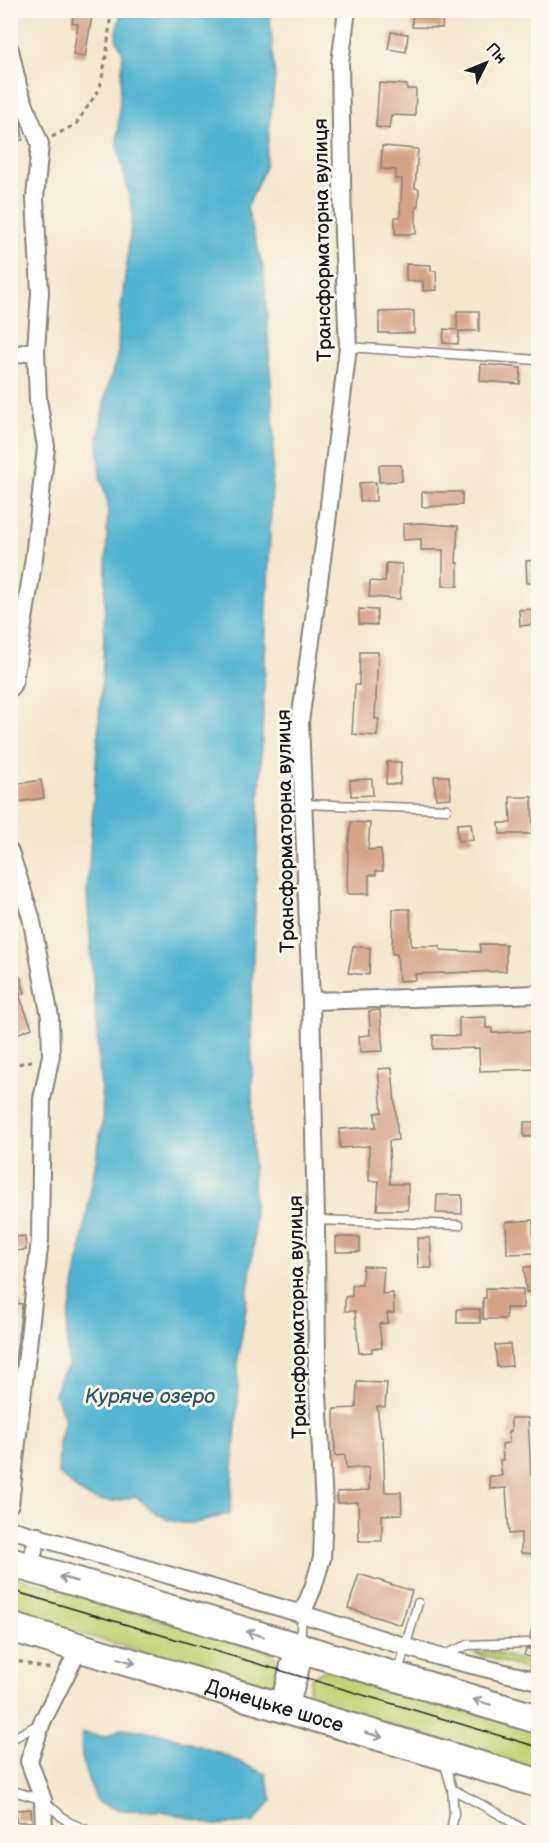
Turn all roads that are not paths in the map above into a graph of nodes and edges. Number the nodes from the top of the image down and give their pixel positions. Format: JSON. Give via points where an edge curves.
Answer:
{"nodes":[{"id":1,"x":346,"y":10,"type":"edge"},
{"id":2,"x":10,"y":50,"type":"edge"},
{"id":3,"x":348,"y":347,"type":"junction"},
{"id":4,"x":36,"y":350,"type":"junction"},
{"id":5,"x":10,"y":356,"type":"edge"},
{"id":6,"x":538,"y":360,"type":"edge"},
{"id":7,"x":10,"y":689,"type":"edge"},
{"id":8,"x":303,"y":804,"type":"junction"},
{"id":9,"x":447,"y":809,"type":"dead end"},
{"id":10,"x":10,"y":852,"type":"edge"},
{"id":11,"x":538,"y":994,"type":"edge"},
{"id":12,"x":311,"y":1001,"type":"junction"},
{"id":13,"x":316,"y":1220,"type":"junction"},
{"id":14,"x":459,"y":1224,"type":"dead end"},
{"id":15,"x":15,"y":1417,"type":"edge"},
{"id":16,"x":10,"y":1504,"type":"edge"},
{"id":17,"x":10,"y":1528,"type":"edge"},
{"id":18,"x":38,"y":1536,"type":"junction"},
{"id":19,"x":20,"y":1565,"type":"edge"},
{"id":20,"x":418,"y":1603,"type":"dead end"},
{"id":21,"x":303,"y":1614,"type":"junction"},
{"id":22,"x":10,"y":1627,"type":"edge"},
{"id":23,"x":528,"y":1643,"type":"dead end"},
{"id":24,"x":300,"y":1647,"type":"junction"},
{"id":25,"x":405,"y":1647,"type":"junction"},
{"id":26,"x":439,"y":1657,"type":"junction"},
{"id":27,"x":74,"y":1659,"type":"junction"},
{"id":28,"x":396,"y":1677,"type":"junction"},
{"id":29,"x":538,"y":1681,"type":"edge"},
{"id":30,"x":284,"y":1708,"type":"junction"},
{"id":31,"x":538,"y":1719,"type":"edge"},
{"id":32,"x":42,"y":1722,"type":"junction"},
{"id":33,"x":10,"y":1740,"type":"edge"},
{"id":34,"x":442,"y":1755,"type":"junction"},
{"id":35,"x":538,"y":1784,"type":"edge"},
{"id":36,"x":452,"y":1789,"type":"junction"},
{"id":37,"x":10,"y":1790,"type":"edge"},
{"id":38,"x":43,"y":1800,"type":"junction"},
{"id":39,"x":45,"y":1833,"type":"edge"},
{"id":40,"x":91,"y":1833,"type":"edge"},
{"id":41,"x":451,"y":1833,"type":"edge"},
{"id":42,"x":527,"y":1833,"type":"edge"}],
"edges":[{"from":1,"to":3,"type":"street","name":"Трансформаторна вулиця","via":[[340,63]]},
{"from":2,"to":4,"type":"street","via":[[19,90],[40,144],[35,198],[40,292]]},
{"from":3,"to":6,"type":"lane"},
{"from":3,"to":8,"type":"street","name":"Трансформаторна вулиця","via":[[300,723]]},
{"from":4,"to":5,"type":"street"},
{"from":4,"to":7,"type":"street","via":[[38,400],[46,447],[34,558]]},
{"from":8,"to":9,"type":"lane"},
{"from":8,"to":12,"type":"street","name":"Трансформаторна вулиця"},
{"from":10,"to":15,"type":"street","via":[[32,917],[50,1017],[51,1055],[42,1099],[40,1240]]},
{"from":11,"to":12,"type":"street"},
{"from":12,"to":13,"type":"street","name":"Трансформаторна вулиця"},
{"from":13,"to":14,"type":"lane"},
{"from":13,"to":21,"type":"street","name":"Трансформаторна вулиця","via":[[317,1376],[324,1508],[322,1558]]},
{"from":15,"to":16,"type":"street"},
{"from":17,"to":18,"type":"street"},
{"from":18,"to":19,"type":"street"},
{"from":18,"to":21,"type":"street"},
{"from":24,"to":19,"type":"highway","one_way":true},
{"from":20,"to":25,"type":"lane"},
{"from":21,"to":24,"type":"lane"},
{"from":21,"to":25,"type":"street"},
{"from":22,"to":27,"type":"highway","name":"Донецьке шосе"},
{"from":23,"to":26,"type":"lane","via":[[468,1645]]},
{"from":24,"to":28,"type":"highway"},
{"from":24,"to":30,"type":"highway"},
{"from":25,"to":26,"type":"street"},
{"from":25,"to":28,"type":"lane"},
{"from":26,"to":29,"type":"street"},
{"from":27,"to":30,"type":"highway","name":"Донецьке шосе","one_way":true},
{"from":27,"to":32,"type":"street"},
{"from":31,"to":28,"type":"highway","one_way":true},
{"from":30,"to":34,"type":"highway","name":"Донецьке шосе","one_way":true},
{"from":32,"to":33,"type":"lane"},
{"from":32,"to":38,"type":"street","via":[[29,1761]]},
{"from":34,"to":35,"type":"highway","name":"Донецьке шосе"},
{"from":34,"to":36,"type":"lane"},
{"from":36,"to":41,"type":"lane"},
{"from":36,"to":42,"type":"lane"},
{"from":37,"to":38,"type":"lane"},
{"from":38,"to":39,"type":"street"},
{"from":38,"to":40,"type":"lane","via":[[68,1822]]}]}
